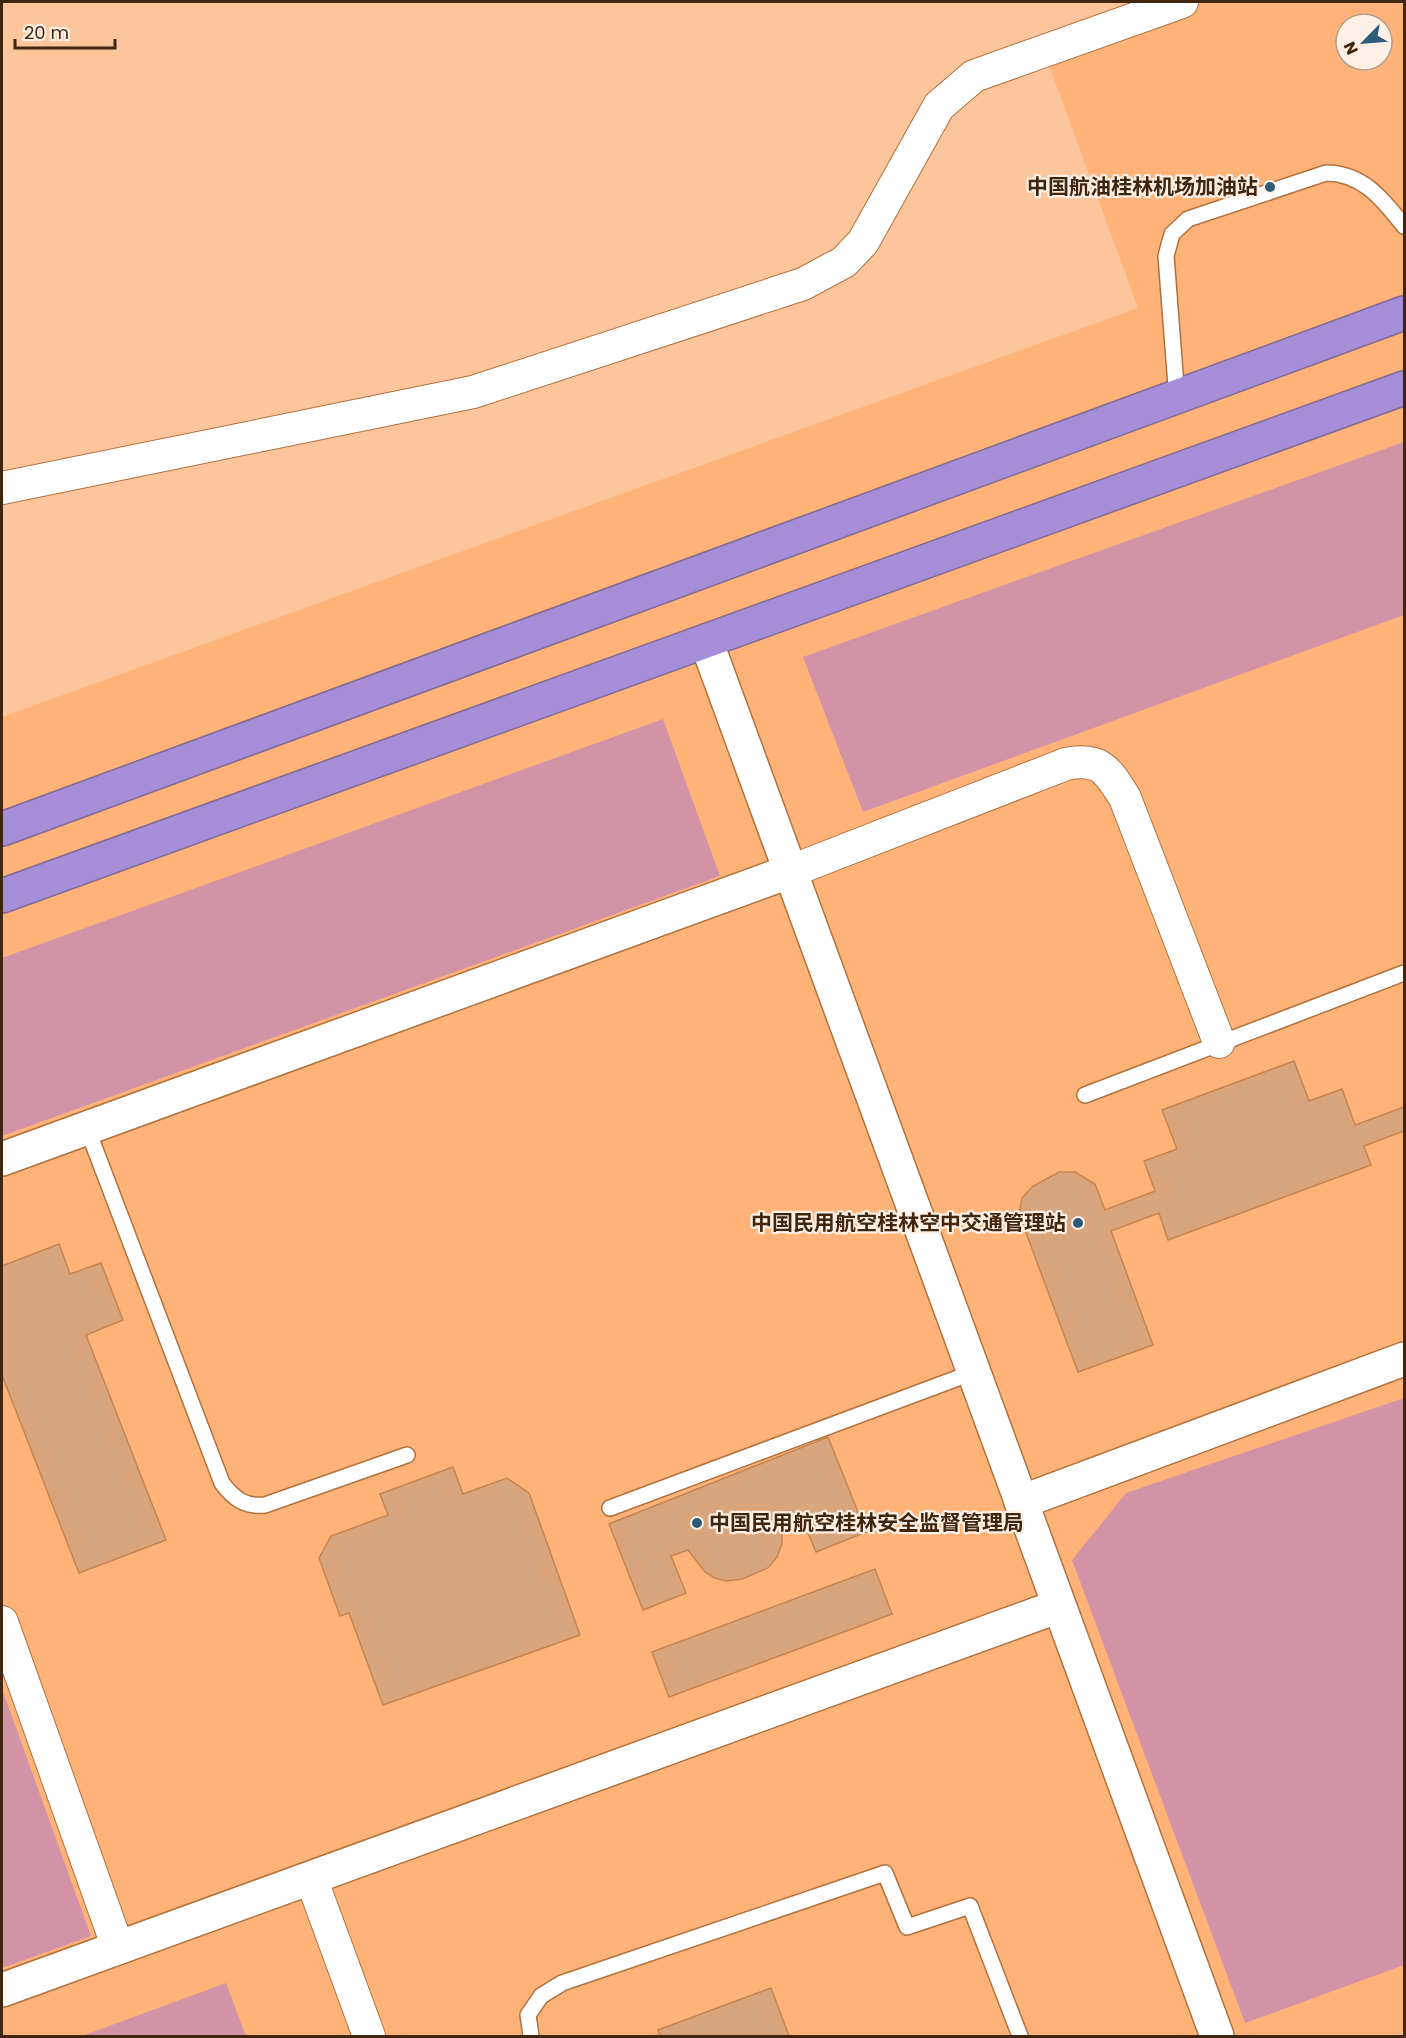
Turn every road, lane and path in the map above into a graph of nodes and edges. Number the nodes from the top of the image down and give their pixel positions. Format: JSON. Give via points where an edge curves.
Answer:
{"nodes":[{"id":1,"x":1182,"y":2,"type":"edge"},
{"id":2,"x":1404,"y":226,"type":"edge"},
{"id":3,"x":1404,"y":313,"type":"edge"},
{"id":4,"x":1404,"y":388,"type":"edge"},
{"id":5,"x":1177,"y":399,"type":"junction"},
{"id":6,"x":2,"y":488,"type":"edge"},
{"id":7,"x":706,"y":641,"type":"junction"},
{"id":8,"x":2,"y":828,"type":"edge"},
{"id":9,"x":791,"y":871,"type":"junction"},
{"id":10,"x":2,"y":896,"type":"edge"},
{"id":11,"x":1404,"y":973,"type":"edge"},
{"id":12,"x":1219,"y":1042,"type":"junction"},
{"id":13,"x":1085,"y":1095,"type":"dead end"},
{"id":14,"x":87,"y":1128,"type":"junction"},
{"id":15,"x":2,"y":1159,"type":"edge"},
{"id":16,"x":1404,"y":1359,"type":"edge"},
{"id":17,"x":974,"y":1372,"type":"junction"},
{"id":18,"x":407,"y":1455,"type":"dead end"},
{"id":19,"x":1022,"y":1502,"type":"junction"},
{"id":20,"x":610,"y":1508,"type":"dead end"},
{"id":21,"x":1059,"y":1606,"type":"junction"},
{"id":22,"x":2,"y":1622,"type":"edge"},
{"id":23,"x":311,"y":1878,"type":"junction"},
{"id":24,"x":118,"y":1948,"type":"junction"},
{"id":25,"x":2,"y":1990,"type":"edge"},
{"id":26,"x":369,"y":2037,"type":"edge"},
{"id":27,"x":531,"y":2037,"type":"edge"},
{"id":28,"x":1020,"y":2037,"type":"edge"},
{"id":29,"x":1217,"y":2037,"type":"edge"}],
"edges":[{"from":1,"to":6,"type":"street","via":[[974,76],[939,106],[863,242],[844,262],[803,284],[473,392]]},
{"from":2,"to":5,"type":"lane","via":[[1375,192],[1353,178],[1334,173],[1188,219],[1172,234],[1166,256]]},
{"from":3,"to":5,"type":"highway"},
{"from":4,"to":7,"type":"highway"},
{"from":5,"to":8,"type":"highway"},
{"from":7,"to":9,"type":"street"},
{"from":7,"to":10,"type":"highway"},
{"from":9,"to":12,"type":"street","via":[[1066,764],[1100,765],[1125,798]]},
{"from":9,"to":14,"type":"street"},
{"from":9,"to":17,"type":"street"},
{"from":11,"to":12,"type":"lane"},
{"from":12,"to":13,"type":"lane"},
{"from":14,"to":15,"type":"street"},
{"from":14,"to":18,"type":"lane","via":[[222,1483],[230,1494],[248,1505],[265,1505]]},
{"from":16,"to":19,"type":"street"},
{"from":17,"to":19,"type":"street"},
{"from":17,"to":20,"type":"lane"},
{"from":19,"to":21,"type":"street"},
{"from":21,"to":23,"type":"street"},
{"from":21,"to":29,"type":"street"},
{"from":22,"to":24,"type":"street"},
{"from":23,"to":24,"type":"street"},
{"from":23,"to":26,"type":"street"},
{"from":24,"to":25,"type":"street"},
{"from":27,"to":28,"type":"lane","via":[[528,2015],[541,1996],[562,1983],[885,1873],[907,1927],[970,1906]]}]}
